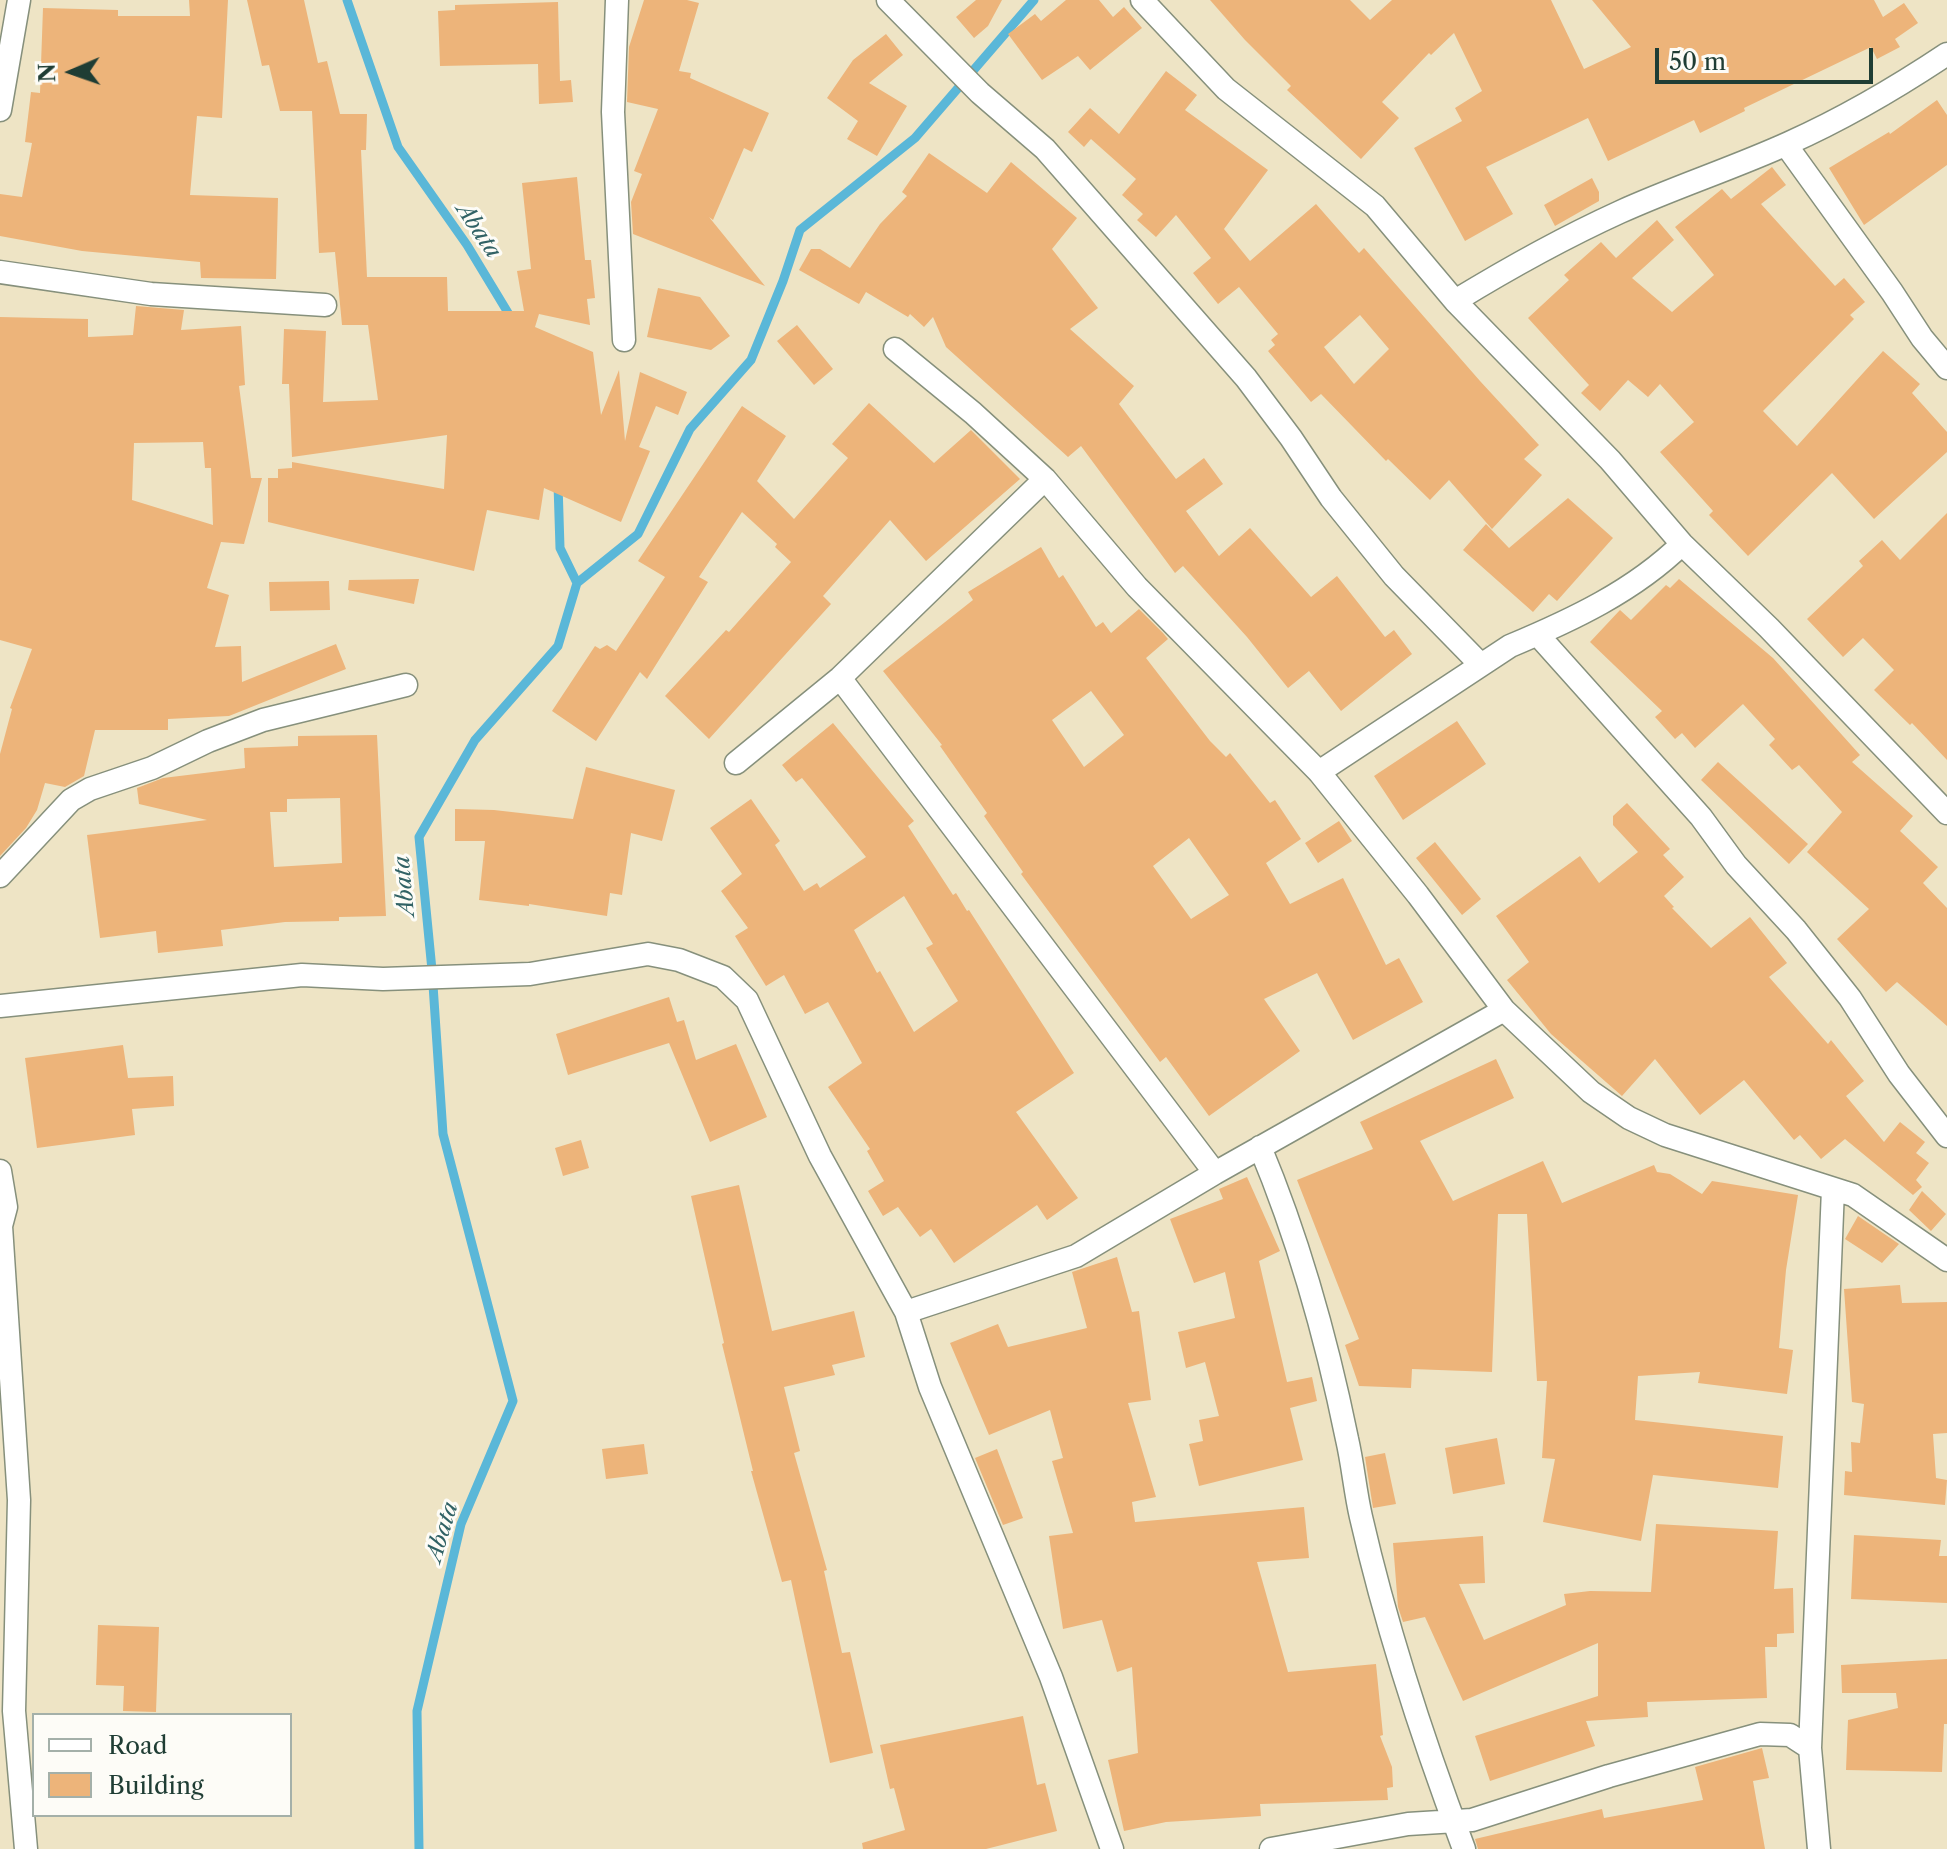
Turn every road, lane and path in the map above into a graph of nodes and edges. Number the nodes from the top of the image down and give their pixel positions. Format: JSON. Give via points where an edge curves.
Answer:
{"nodes":[{"id":1,"x":19,"y":0,"type":"edge"},
{"id":2,"x":617,"y":0,"type":"edge"},
{"id":3,"x":888,"y":0,"type":"edge"},
{"id":4,"x":1142,"y":0,"type":"edge"},
{"id":5,"x":1947,"y":54,"type":"edge"},
{"id":6,"x":0,"y":110,"type":"edge"},
{"id":7,"x":1786,"y":145,"type":"junction"},
{"id":8,"x":0,"y":272,"type":"edge"},
{"id":9,"x":1455,"y":301,"type":"junction"},
{"id":10,"x":325,"y":305,"type":"dead end"},
{"id":11,"x":624,"y":340,"type":"dead end"},
{"id":12,"x":895,"y":349,"type":"dead end"},
{"id":13,"x":1947,"y":368,"type":"edge"},
{"id":14,"x":1045,"y":479,"type":"junction"},
{"id":15,"x":1682,"y":544,"type":"junction"},
{"id":16,"x":1538,"y":635,"type":"junction"},
{"id":17,"x":1481,"y":665,"type":"junction"},
{"id":18,"x":840,"y":678,"type":"junction"},
{"id":19,"x":406,"y":685,"type":"dead end"},
{"id":20,"x":736,"y":763,"type":"dead end"},
{"id":21,"x":1319,"y":772,"type":"junction"},
{"id":22,"x":1947,"y":813,"type":"edge"},
{"id":23,"x":0,"y":876,"type":"edge"},
{"id":24,"x":0,"y":1006,"type":"edge"},
{"id":25,"x":1504,"y":1010,"type":"junction"},
{"id":26,"x":1947,"y":1136,"type":"edge"},
{"id":27,"x":1260,"y":1147,"type":"junction"},
{"id":28,"x":0,"y":1171,"type":"edge"},
{"id":29,"x":1215,"y":1173,"type":"junction"},
{"id":30,"x":1833,"y":1189,"type":"junction"},
{"id":31,"x":0,"y":1226,"type":"edge"},
{"id":32,"x":1947,"y":1260,"type":"edge"},
{"id":33,"x":906,"y":1312,"type":"junction"},
{"id":34,"x":10,"y":1500,"type":"edge"},
{"id":35,"x":7,"y":1711,"type":"edge"},
{"id":36,"x":1810,"y":1748,"type":"junction"},
{"id":37,"x":1454,"y":1822,"type":"junction"},
{"id":38,"x":26,"y":1849,"type":"edge"},
{"id":39,"x":1112,"y":1849,"type":"edge"},
{"id":40,"x":1271,"y":1849,"type":"edge"},
{"id":41,"x":1464,"y":1849,"type":"edge"},
{"id":42,"x":1819,"y":1849,"type":"edge"}],
"edges":[{"from":1,"to":6,"type":"street"},
{"from":2,"to":11,"type":"street","via":[[613,112]]},
{"from":3,"to":17,"type":"street","via":[[980,93],[1045,149],[1246,378],[1394,576]]},
{"from":4,"to":9,"type":"street","via":[[1226,89],[1375,206]]},
{"from":5,"to":7,"type":"street","via":[[1885,95]]},
{"from":7,"to":9,"type":"street","via":[[1622,211]]},
{"from":7,"to":13,"type":"street"},
{"from":8,"to":10,"type":"street","via":[[151,294]]},
{"from":9,"to":15,"type":"street","via":[[1610,460]]},
{"from":12,"to":14,"type":"street"},
{"from":14,"to":18,"type":"street"},
{"from":14,"to":21,"type":"street","via":[[1137,587]]},
{"from":15,"to":16,"type":"street","via":[[1631,586]]},
{"from":15,"to":22,"type":"street"},
{"from":16,"to":17,"type":"street"},
{"from":16,"to":26,"type":"street","via":[[1796,930]]},
{"from":17,"to":21,"type":"street"},
{"from":18,"to":20,"type":"street"},
{"from":18,"to":29,"type":"street"},
{"from":19,"to":23,"type":"street","via":[[263,720],[90,789],[71,800]]},
{"from":21,"to":25,"type":"street"},
{"from":24,"to":33,"type":"street","via":[[302,975],[383,979],[530,974],[648,954],[679,960],[723,977],[747,1000],[820,1156]]},
{"from":25,"to":27,"type":"street"},
{"from":25,"to":30,"type":"street","via":[[1591,1092],[1629,1118],[1707,1150]]},
{"from":27,"to":29,"type":"street"},
{"from":27,"to":37,"type":"street","via":[[1282,1198],[1326,1350],[1386,1618]]},
{"from":28,"to":31,"type":"street","via":[[6,1207]]},
{"from":29,"to":33,"type":"street","via":[[1076,1256]]},
{"from":30,"to":32,"type":"street","via":[[1853,1195]]},
{"from":30,"to":36,"type":"street"},
{"from":31,"to":34,"type":"street"},
{"from":33,"to":39,"type":"street","via":[[930,1387],[1051,1677]]},
{"from":34,"to":35,"type":"street"},
{"from":35,"to":38,"type":"street"},
{"from":36,"to":37,"type":"street","via":[[1790,1735],[1760,1734],[1500,1813]]},
{"from":36,"to":42,"type":"street"},
{"from":37,"to":40,"type":"street","via":[[1408,1824]]},
{"from":37,"to":41,"type":"street"}]}
